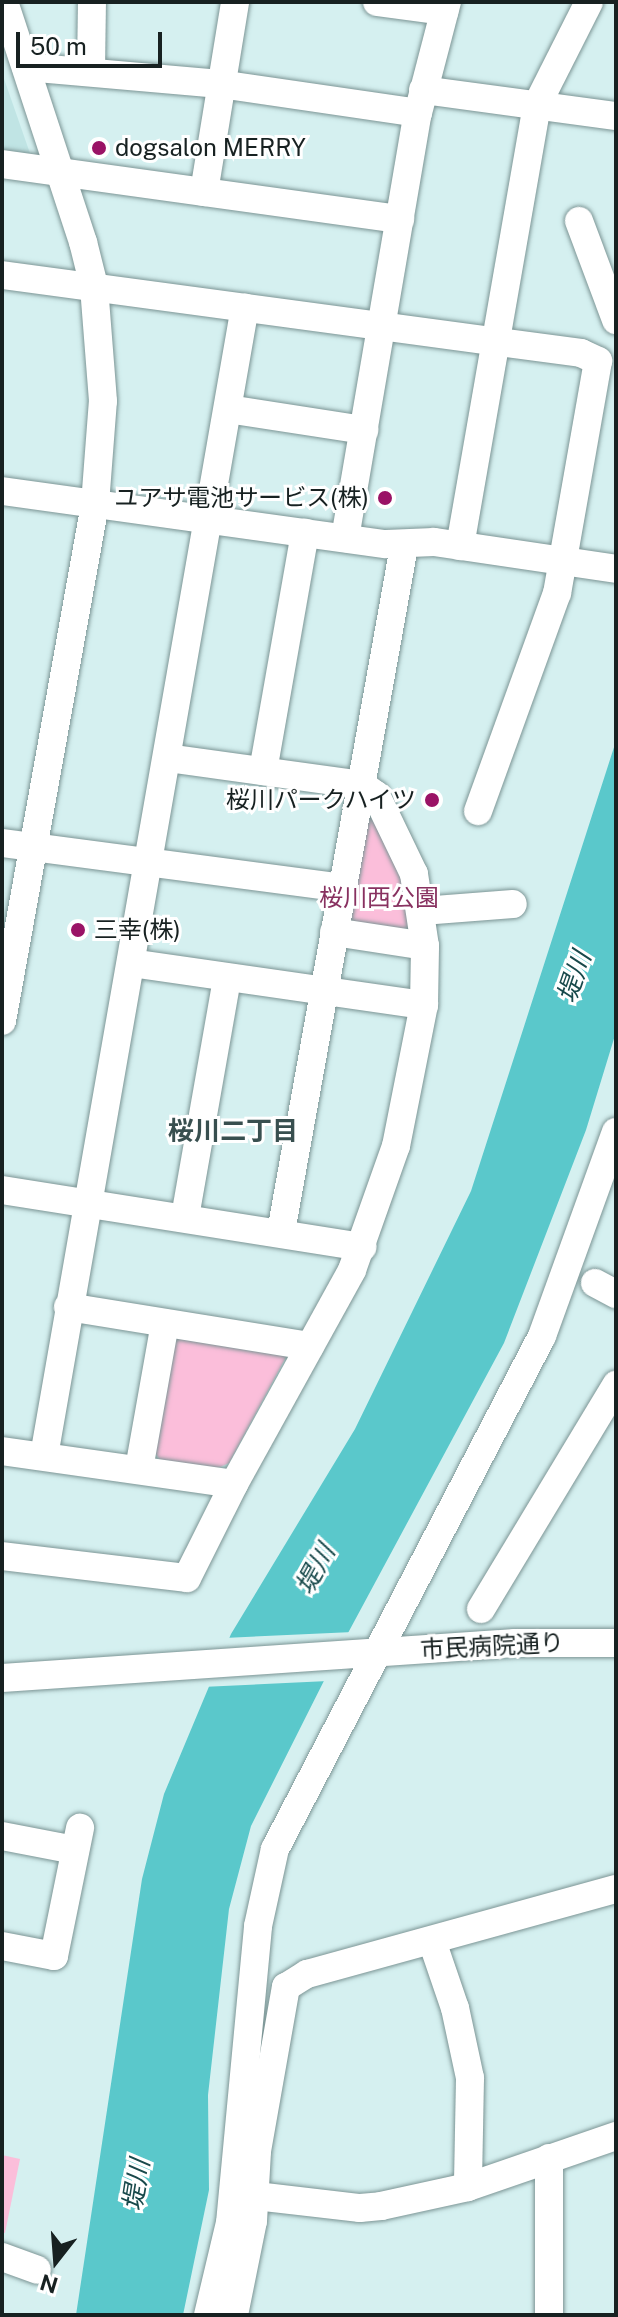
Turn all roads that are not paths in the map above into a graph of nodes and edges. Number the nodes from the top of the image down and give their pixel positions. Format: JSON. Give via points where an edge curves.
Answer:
{"nodes":[{"id":1,"x":4,"y":2,"type":"edge"},
{"id":2,"x":92,"y":2,"type":"edge"},
{"id":3,"x":235,"y":2,"type":"edge"},
{"id":4,"x":377,"y":2,"type":"edge"},
{"id":5,"x":589,"y":2,"type":"edge"},
{"id":6,"x":446,"y":6,"type":"edge"},
{"id":7,"x":26,"y":67,"type":"junction"},
{"id":8,"x":91,"y":71,"type":"junction"},
{"id":9,"x":220,"y":84,"type":"junction"},
{"id":10,"x":420,"y":102,"type":"junction"},
{"id":11,"x":537,"y":105,"type":"junction"},
{"id":12,"x":616,"y":116,"type":"edge"},
{"id":13,"x":2,"y":164,"type":"edge"},
{"id":14,"x":61,"y":172,"type":"junction"},
{"id":15,"x":204,"y":192,"type":"junction"},
{"id":16,"x":400,"y":219,"type":"junction"},
{"id":17,"x":579,"y":221,"type":"dead end"},
{"id":18,"x":2,"y":275,"type":"edge"},
{"id":19,"x":94,"y":286,"type":"junction"},
{"id":20,"x":245,"y":307,"type":"junction"},
{"id":21,"x":616,"y":320,"type":"edge"},
{"id":22,"x":381,"y":326,"type":"junction"},
{"id":23,"x":494,"y":341,"type":"junction"},
{"id":24,"x":607,"y":358,"type":"edge"},
{"id":25,"x":228,"y":409,"type":"junction"},
{"id":26,"x":364,"y":430,"type":"junction"},
{"id":27,"x":2,"y":491,"type":"edge"},
{"id":28,"x":95,"y":504,"type":"junction"},
{"id":29,"x":209,"y":520,"type":"junction"},
{"id":30,"x":305,"y":533,"type":"junction"},
{"id":31,"x":345,"y":538,"type":"junction"},
{"id":32,"x":404,"y":546,"type":"junction"},
{"id":33,"x":460,"y":546,"type":"junction"},
{"id":34,"x":563,"y":562,"type":"junction"},
{"id":35,"x":616,"y":569,"type":"edge"},
{"id":36,"x":167,"y":758,"type":"junction"},
{"id":37,"x":263,"y":771,"type":"junction"},
{"id":38,"x":362,"y":785,"type":"junction"},
{"id":39,"x":478,"y":811,"type":"dead end"},
{"id":40,"x":2,"y":843,"type":"edge"},
{"id":41,"x":32,"y":847,"type":"junction"},
{"id":42,"x":148,"y":862,"type":"junction"},
{"id":43,"x":342,"y":888,"type":"junction"},
{"id":44,"x":513,"y":904,"type":"dead end"},
{"id":45,"x":422,"y":911,"type":"junction"},
{"id":46,"x":334,"y":932,"type":"junction"},
{"id":47,"x":425,"y":946,"type":"junction"},
{"id":48,"x":131,"y":963,"type":"junction"},
{"id":49,"x":227,"y":978,"type":"junction"},
{"id":50,"x":325,"y":991,"type":"junction"},
{"id":51,"x":424,"y":1005,"type":"junction"},
{"id":52,"x":2,"y":1021,"type":"edge"},
{"id":53,"x":616,"y":1132,"type":"edge"},
{"id":54,"x":2,"y":1190,"type":"edge"},
{"id":55,"x":86,"y":1203,"type":"junction"},
{"id":56,"x":185,"y":1217,"type":"junction"},
{"id":57,"x":281,"y":1232,"type":"junction"},
{"id":58,"x":363,"y":1247,"type":"junction"},
{"id":59,"x":68,"y":1307,"type":"junction"},
{"id":60,"x":165,"y":1323,"type":"junction"},
{"id":61,"x":310,"y":1346,"type":"junction"},
{"id":62,"x":616,"y":1385,"type":"edge"},
{"id":63,"x":2,"y":1451,"type":"edge"},
{"id":64,"x":44,"y":1456,"type":"junction"},
{"id":65,"x":139,"y":1469,"type":"junction"},
{"id":66,"x":234,"y":1484,"type":"junction"},
{"id":67,"x":2,"y":1556,"type":"edge"},
{"id":68,"x":481,"y":1609,"type":"dead end"},
{"id":69,"x":616,"y":1643,"type":"edge"},
{"id":70,"x":371,"y":1654,"type":"junction"},
{"id":71,"x":2,"y":1678,"type":"edge"},
{"id":72,"x":2,"y":1836,"type":"edge"},
{"id":73,"x":616,"y":1889,"type":"edge"},
{"id":74,"x":432,"y":1941,"type":"junction"},
{"id":75,"x":2,"y":1946,"type":"edge"},
{"id":76,"x":616,"y":2136,"type":"edge"},
{"id":77,"x":549,"y":2158,"type":"junction"},
{"id":78,"x":468,"y":2187,"type":"junction"},
{"id":79,"x":256,"y":2196,"type":"junction"},
{"id":80,"x":2,"y":2257,"type":"edge"},
{"id":81,"x":37,"y":2270,"type":"dead end"},
{"id":82,"x":208,"y":2315,"type":"edge"},
{"id":83,"x":234,"y":2315,"type":"edge"},
{"id":84,"x":549,"y":2315,"type":"edge"}],
"edges":[{"from":1,"to":7,"type":"street"},
{"from":2,"to":8,"type":"street"},
{"from":3,"to":9,"type":"street"},
{"from":4,"to":6,"type":"street"},
{"from":5,"to":11,"type":"street"},
{"from":6,"to":10,"type":"street"},
{"from":7,"to":8,"type":"street"},
{"from":7,"to":14,"type":"street"},
{"from":8,"to":9,"type":"street"},
{"from":9,"to":10,"type":"street"},
{"from":9,"to":15,"type":"street"},
{"from":10,"to":11,"type":"street"},
{"from":10,"to":16,"type":"street"},
{"from":11,"to":12,"type":"street"},
{"from":11,"to":23,"type":"street"},
{"from":13,"to":14,"type":"street"},
{"from":14,"to":15,"type":"street"},
{"from":14,"to":19,"type":"street"},
{"from":15,"to":16,"type":"street"},
{"from":16,"to":22,"type":"street"},
{"from":17,"to":21,"type":"street"},
{"from":18,"to":19,"type":"street"},
{"from":19,"to":20,"type":"street"},
{"from":19,"to":28,"type":"street","via":[[103,401]]},
{"from":20,"to":22,"type":"street"},
{"from":20,"to":25,"type":"street"},
{"from":22,"to":23,"type":"street"},
{"from":22,"to":26,"type":"street"},
{"from":23,"to":24,"type":"street"},
{"from":23,"to":33,"type":"street"},
{"from":24,"to":34,"type":"street"},
{"from":25,"to":26,"type":"street"},
{"from":25,"to":29,"type":"street"},
{"from":26,"to":31,"type":"street"},
{"from":27,"to":28,"type":"street"},
{"from":28,"to":29,"type":"street"},
{"from":28,"to":41,"type":"street"},
{"from":29,"to":30,"type":"street"},
{"from":29,"to":36,"type":"street"},
{"from":30,"to":31,"type":"street"},
{"from":30,"to":37,"type":"street"},
{"from":31,"to":32,"type":"street"},
{"from":32,"to":33,"type":"street"},
{"from":32,"to":38,"type":"street"},
{"from":33,"to":34,"type":"street"},
{"from":34,"to":35,"type":"street"},
{"from":34,"to":39,"type":"street","via":[[557,593]]},
{"from":36,"to":37,"type":"street"},
{"from":36,"to":42,"type":"street"},
{"from":37,"to":38,"type":"street"},
{"from":38,"to":43,"type":"street"},
{"from":38,"to":45,"type":"street","via":[[376,795],[388,816],[414,874]]},
{"from":40,"to":41,"type":"street"},
{"from":41,"to":42,"type":"street"},
{"from":41,"to":52,"type":"street"},
{"from":42,"to":43,"type":"street"},
{"from":42,"to":48,"type":"street"},
{"from":43,"to":46,"type":"street"},
{"from":44,"to":45,"type":"street"},
{"from":45,"to":47,"type":"street"},
{"from":46,"to":47,"type":"street"},
{"from":46,"to":50,"type":"street"},
{"from":47,"to":51,"type":"street"},
{"from":48,"to":49,"type":"street"},
{"from":48,"to":55,"type":"street"},
{"from":49,"to":50,"type":"street"},
{"from":49,"to":56,"type":"street"},
{"from":50,"to":51,"type":"street"},
{"from":50,"to":57,"type":"street"},
{"from":51,"to":58,"type":"street","via":[[396,1146]]},
{"from":53,"to":70,"type":"street","via":[[569,1274],[542,1336]]},
{"from":54,"to":55,"type":"street"},
{"from":55,"to":56,"type":"street"},
{"from":55,"to":59,"type":"street"},
{"from":56,"to":57,"type":"street"},
{"from":57,"to":58,"type":"street"},
{"from":58,"to":61,"type":"street"},
{"from":59,"to":60,"type":"street"},
{"from":59,"to":64,"type":"street"},
{"from":60,"to":61,"type":"street"},
{"from":60,"to":65,"type":"street"},
{"from":61,"to":66,"type":"street"},
{"from":62,"to":68,"type":"street"},
{"from":63,"to":64,"type":"street"},
{"from":64,"to":65,"type":"street"},
{"from":65,"to":66,"type":"street"},
{"from":66,"to":67,"type":"street","via":[[187,1578]]},
{"from":69,"to":70,"type":"street","name":"市民病院通り","via":[[515,1643]]},
{"from":70,"to":71,"type":"street","name":"市民病院通り"},
{"from":70,"to":82,"type":"street","via":[[303,1788],[266,1881],[237,2171]]},
{"from":72,"to":75,"type":"street","via":[[78,1839],[54,1956]]},
{"from":73,"to":74,"type":"street"},
{"from":74,"to":78,"type":"street","via":[[455,2008],[470,2078]]},
{"from":74,"to":79,"type":"street","via":[[307,1974],[286,1987],[259,2136]]},
{"from":76,"to":77,"type":"street"},
{"from":77,"to":78,"type":"street"},
{"from":77,"to":84,"type":"street"},
{"from":78,"to":79,"type":"street","via":[[360,2208]]},
{"from":79,"to":83,"type":"street"},
{"from":80,"to":81,"type":"street"}]}
